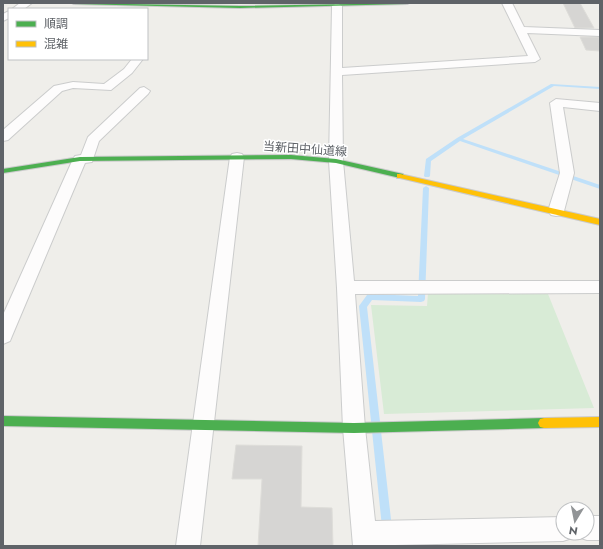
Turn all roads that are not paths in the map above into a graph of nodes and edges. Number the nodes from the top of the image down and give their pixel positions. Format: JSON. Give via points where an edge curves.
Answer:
{"nodes":[{"id":1,"x":74,"y":3,"type":"edge"},
{"id":2,"x":407,"y":3,"type":"edge"},
{"id":3,"x":507,"y":3,"type":"edge"},
{"id":4,"x":215,"y":5,"type":"edge"},
{"id":5,"x":337,"y":6,"type":"junction"},
{"id":6,"x":520,"y":30,"type":"junction"},
{"id":7,"x":600,"y":33,"type":"edge"},
{"id":8,"x":137,"y":60,"type":"edge"},
{"id":9,"x":337,"y":72,"type":"junction"},
{"id":10,"x":144,"y":91,"type":"dead end"},
{"id":11,"x":600,"y":107,"type":"edge"},
{"id":12,"x":3,"y":137,"type":"edge"},
{"id":13,"x":237,"y":157,"type":"junction"},
{"id":14,"x":84,"y":159,"type":"junction"},
{"id":15,"x":336,"y":161,"type":"junction"},
{"id":16,"x":4,"y":171,"type":"edge"},
{"id":17,"x":556,"y":210,"type":"junction"},
{"id":18,"x":600,"y":222,"type":"edge"},
{"id":19,"x":600,"y":286,"type":"edge"},
{"id":20,"x":346,"y":288,"type":"junction"},
{"id":21,"x":5,"y":326,"type":"edge"},
{"id":22,"x":3,"y":421,"type":"edge"},
{"id":23,"x":600,"y":422,"type":"edge"},
{"id":24,"x":203,"y":425,"type":"junction"},
{"id":25,"x":361,"y":427,"type":"junction"},
{"id":26,"x":555,"y":529,"type":"edge"},
{"id":27,"x":377,"y":536,"type":"edge"},
{"id":28,"x":188,"y":546,"type":"edge"}],
"edges":[{"from":1,"to":4,"type":"street"},
{"from":2,"to":5,"type":"street"},
{"from":3,"to":6,"type":"street"},
{"from":4,"to":5,"type":"street"},
{"from":5,"to":9,"type":"street"},
{"from":6,"to":7,"type":"street"},
{"from":6,"to":9,"type":"street","via":[[535,59]]},
{"from":8,"to":12,"type":"street","via":[[107,88],[73,85],[58,88]]},
{"from":9,"to":15,"type":"street"},
{"from":10,"to":14,"type":"street","via":[[93,140]]},
{"from":11,"to":17,"type":"street","via":[[556,103],[566,176]]},
{"from":13,"to":14,"type":"street","name":"当新田中仙道線"},
{"from":13,"to":15,"type":"street","name":"当新田中仙道線"},
{"from":13,"to":24,"type":"street"},
{"from":14,"to":16,"type":"street","name":"当新田中仙道線"},
{"from":14,"to":21,"type":"street"},
{"from":15,"to":17,"type":"street","name":"当新田中仙道線"},
{"from":15,"to":20,"type":"street"},
{"from":17,"to":18,"type":"street","name":"当新田中仙道線"},
{"from":19,"to":20,"type":"street"},
{"from":20,"to":25,"type":"street"},
{"from":22,"to":24,"type":"street"},
{"from":23,"to":25,"type":"street"},
{"from":24,"to":25,"type":"street"},
{"from":24,"to":28,"type":"street"},
{"from":25,"to":27,"type":"street"},
{"from":26,"to":27,"type":"street"}]}
